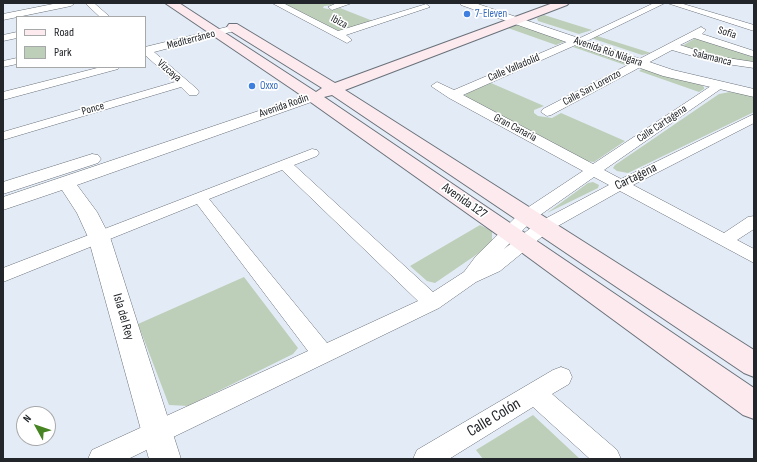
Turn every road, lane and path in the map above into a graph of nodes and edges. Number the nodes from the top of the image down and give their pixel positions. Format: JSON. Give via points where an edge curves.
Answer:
{"nodes":[{"id":1,"x":71,"y":3,"type":"edge"},
{"id":2,"x":89,"y":3,"type":"edge"},
{"id":3,"x":171,"y":3,"type":"edge"},
{"id":4,"x":195,"y":3,"type":"edge"},
{"id":5,"x":276,"y":3,"type":"edge"},
{"id":6,"x":348,"y":3,"type":"edge"},
{"id":7,"x":414,"y":3,"type":"edge"},
{"id":8,"x":465,"y":3,"type":"edge"},
{"id":9,"x":480,"y":3,"type":"edge"},
{"id":10,"x":537,"y":3,"type":"edge"},
{"id":11,"x":563,"y":3,"type":"edge"},
{"id":12,"x":661,"y":3,"type":"edge"},
{"id":13,"x":670,"y":3,"type":"edge"},
{"id":14,"x":332,"y":7,"type":"dead end"},
{"id":15,"x":104,"y":16,"type":"edge"},
{"id":16,"x":3,"y":17,"type":"edge"},
{"id":17,"x":513,"y":17,"type":"junction"},
{"id":18,"x":754,"y":28,"type":"edge"},
{"id":19,"x":226,"y":30,"type":"junction"},
{"id":20,"x":697,"y":32,"type":"joint"},
{"id":21,"x":16,"y":35,"type":"edge"},
{"id":22,"x":338,"y":35,"type":"junction"},
{"id":23,"x":3,"y":38,"type":"edge"},
{"id":24,"x":580,"y":40,"type":"junction"},
{"id":25,"x":349,"y":41,"type":"dead end"},
{"id":26,"x":671,"y":46,"type":"junction"},
{"id":27,"x":147,"y":54,"type":"edge"},
{"id":28,"x":754,"y":54,"type":"edge"},
{"id":29,"x":16,"y":61,"type":"edge"},
{"id":30,"x":643,"y":61,"type":"junction"},
{"id":31,"x":3,"y":64,"type":"edge"},
{"id":32,"x":754,"y":65,"type":"edge"},
{"id":33,"x":110,"y":68,"type":"edge"},
{"id":34,"x":183,"y":83,"type":"junction"},
{"id":35,"x":754,"y":85,"type":"edge"},
{"id":36,"x":437,"y":86,"type":"dead end"},
{"id":37,"x":316,"y":89,"type":"junction"},
{"id":38,"x":713,"y":90,"type":"junction"},
{"id":39,"x":193,"y":92,"type":"dead end"},
{"id":40,"x":754,"y":93,"type":"edge"},
{"id":41,"x":453,"y":95,"type":"junction"},
{"id":42,"x":3,"y":96,"type":"edge"},
{"id":43,"x":547,"y":112,"type":"dead end"},
{"id":44,"x":754,"y":118,"type":"edge"},
{"id":45,"x":3,"y":136,"type":"edge"},
{"id":46,"x":312,"y":153,"type":"dead end"},
{"id":47,"x":284,"y":164,"type":"junction"},
{"id":48,"x":600,"y":166,"type":"junction"},
{"id":49,"x":66,"y":183,"type":"junction"},
{"id":50,"x":620,"y":185,"type":"junction"},
{"id":51,"x":3,"y":188,"type":"edge"},
{"id":52,"x":200,"y":198,"type":"junction"},
{"id":53,"x":3,"y":204,"type":"edge"},
{"id":54,"x":527,"y":216,"type":"junction"},
{"id":55,"x":754,"y":221,"type":"edge"},
{"id":56,"x":543,"y":227,"type":"junction"},
{"id":57,"x":99,"y":238,"type":"junction"},
{"id":58,"x":516,"y":238,"type":"junction"},
{"id":59,"x":724,"y":241,"type":"junction"},
{"id":60,"x":754,"y":257,"type":"edge"},
{"id":61,"x":3,"y":275,"type":"edge"},
{"id":62,"x":432,"y":303,"type":"junction"},
{"id":63,"x":323,"y":354,"type":"junction"},
{"id":64,"x":754,"y":365,"type":"edge"},
{"id":65,"x":561,"y":377,"type":"dead end"},
{"id":66,"x":535,"y":394,"type":"junction"},
{"id":67,"x":754,"y":405,"type":"edge"},
{"id":68,"x":156,"y":433,"type":"junction"},
{"id":69,"x":100,"y":459,"type":"edge"},
{"id":70,"x":165,"y":459,"type":"edge"},
{"id":71,"x":426,"y":459,"type":"edge"},
{"id":72,"x":608,"y":459,"type":"edge"}],
"edges":[{"from":1,"to":16,"type":"street"},
{"from":2,"to":15,"type":"street"},
{"from":3,"to":19,"type":"main road","name":"Avenida 127"},
{"from":4,"to":19,"type":"main road","name":"Avenida 127"},
{"from":5,"to":22,"type":"street","name":"Ibiza"},
{"from":6,"to":14,"type":"street"},
{"from":7,"to":22,"type":"street","via":[[426,7]]},
{"from":8,"to":17,"type":"street","name":"Avenida Río Niágara"},
{"from":9,"to":17,"type":"street","name":"Avenida Río Niágara"},
{"from":10,"to":17,"type":"main road","name":"Avenida Rodin"},
{"from":11,"to":17,"type":"main road","name":"Avenida Rodin"},
{"from":12,"to":24,"type":"street","name":"Calle Valladolid"},
{"from":13,"to":18,"type":"street"},
{"from":17,"to":24,"type":"street","name":"Avenida Río Niágara"},
{"from":17,"to":37,"type":"main road","name":"Avenida Rodin"},
{"from":19,"to":27,"type":"street","name":"Mediterráneo"},
{"from":19,"to":37,"type":"main road","name":"Avenida 127"},
{"from":20,"to":26,"type":"street","name":"Calle San Lorenzo"},
{"from":20,"to":28,"type":"street","name":"Sofía"},
{"from":21,"to":23,"type":"street"},
{"from":22,"to":25,"type":"street","name":"Ibiza"},
{"from":24,"to":30,"type":"street","name":"Avenida Río Niágara"},
{"from":24,"to":41,"type":"street","name":"Calle Valladolid"},
{"from":26,"to":30,"type":"street","name":"Calle San Lorenzo"},
{"from":26,"to":32,"type":"street","name":"Salamanca","via":[[713,59]]},
{"from":27,"to":34,"type":"street","name":"Vizcaya"},
{"from":29,"to":31,"type":"street"},
{"from":30,"to":35,"type":"street","name":"Avenida Río Niágara","via":[[701,76]]},
{"from":30,"to":38,"type":"street","name":"Avenida Río Niágara"},
{"from":30,"to":43,"type":"street","name":"Calle San Lorenzo"},
{"from":33,"to":42,"type":"street"},
{"from":34,"to":39,"type":"street","name":"Vizcaya"},
{"from":34,"to":45,"type":"street","name":"Ponce"},
{"from":36,"to":41,"type":"street","name":"Gran Canaria"},
{"from":37,"to":49,"type":"street","name":"Avenida Rodin"},
{"from":37,"to":51,"type":"street","name":"Avenida Rodin"},
{"from":37,"to":54,"type":"main road","name":"Avenida 127"},
{"from":37,"to":58,"type":"main road","name":"Avenida 127"},
{"from":38,"to":40,"type":"street","name":"Avenida Río Niágara"},
{"from":38,"to":48,"type":"street","name":"Calle Cartagena"},
{"from":41,"to":48,"type":"street","name":"Gran Canaria"},
{"from":44,"to":50,"type":"street","name":"Cartagena"},
{"from":46,"to":47,"type":"street"},
{"from":47,"to":52,"type":"street"},
{"from":47,"to":62,"type":"street"},
{"from":48,"to":50,"type":"street","name":"Gran Canaria"},
{"from":48,"to":54,"type":"street"},
{"from":49,"to":53,"type":"street","name":"Avenida Rodin"},
{"from":49,"to":57,"type":"street","name":"Isla del Rey","via":[[87,212]]},
{"from":50,"to":56,"type":"street","name":"Cartagena"},
{"from":50,"to":59,"type":"street"},
{"from":52,"to":57,"type":"street"},
{"from":52,"to":63,"type":"street"},
{"from":54,"to":56,"type":"main road","name":"Avenida 127"},
{"from":54,"to":58,"type":"street"},
{"from":55,"to":59,"type":"street"},
{"from":56,"to":58,"type":"street","name":"Cartagena"},
{"from":56,"to":64,"type":"main road","name":"Avenida 127"},
{"from":57,"to":61,"type":"street"},
{"from":57,"to":68,"type":"street","name":"Isla del Rey"},
{"from":58,"to":62,"type":"street","via":[[494,266],[469,277]]},
{"from":58,"to":67,"type":"main road","name":"Avenida 127"},
{"from":59,"to":60,"type":"street"},
{"from":62,"to":63,"type":"street"},
{"from":63,"to":68,"type":"street"},
{"from":65,"to":66,"type":"street","name":"Calle Colón"},
{"from":66,"to":71,"type":"street","name":"Calle Colón"},
{"from":66,"to":72,"type":"street"},
{"from":68,"to":69,"type":"street"},
{"from":68,"to":70,"type":"street","name":"Isla del Rey"}]}
